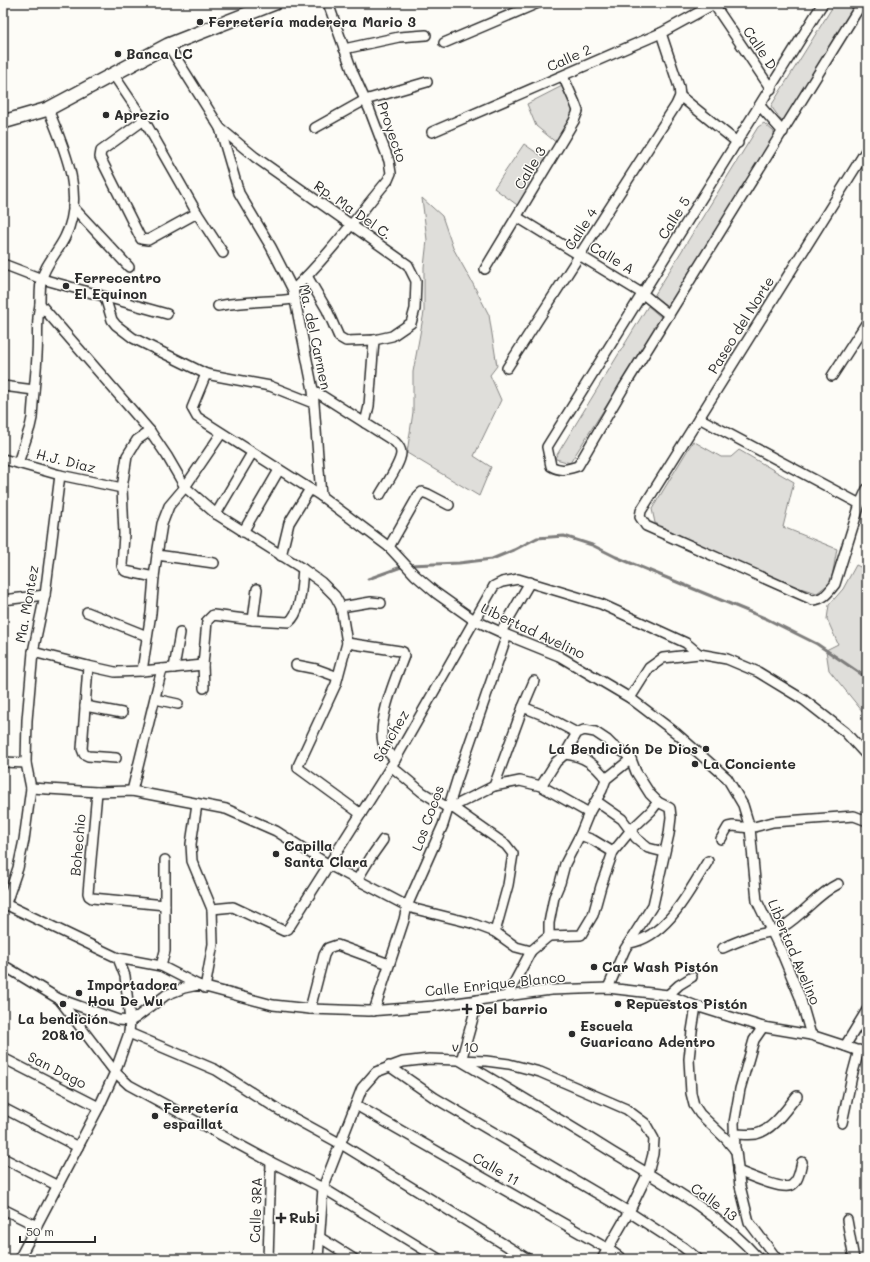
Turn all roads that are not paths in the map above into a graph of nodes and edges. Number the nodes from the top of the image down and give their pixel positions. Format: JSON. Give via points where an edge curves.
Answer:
{"nodes":[{"id":1,"x":275,"y":3,"type":"edge"},
{"id":2,"x":328,"y":3,"type":"edge"},
{"id":3,"x":538,"y":3,"type":"edge"},
{"id":4,"x":823,"y":3,"type":"edge"},
{"id":5,"x":862,"y":3,"type":"edge"},
{"id":6,"x":714,"y":4,"type":"edge"},
{"id":7,"x":661,"y":33,"type":"junction"},
{"id":8,"x":426,"y":35,"type":"dead end"},
{"id":9,"x":444,"y":43,"type":"dead end"},
{"id":10,"x":168,"y":45,"type":"junction"},
{"id":11,"x":344,"y":50,"type":"junction"},
{"id":12,"x":113,"y":74,"type":"junction"},
{"id":13,"x":563,"y":76,"type":"junction"},
{"id":14,"x":427,"y":82,"type":"dead end"},
{"id":15,"x":771,"y":89,"type":"junction"},
{"id":16,"x":680,"y":96,"type":"junction"},
{"id":17,"x":365,"y":100,"type":"junction"},
{"id":18,"x":760,"y":106,"type":"junction"},
{"id":19,"x":48,"y":109,"type":"junction"},
{"id":20,"x":144,"y":120,"type":"junction"},
{"id":21,"x":3,"y":122,"type":"edge"},
{"id":22,"x":220,"y":128,"type":"junction"},
{"id":23,"x":315,"y":128,"type":"dead end"},
{"id":24,"x":432,"y":132,"type":"dead end"},
{"id":25,"x":782,"y":132,"type":"junction"},
{"id":26,"x":738,"y":143,"type":"junction"},
{"id":27,"x":867,"y":150,"type":"edge"},
{"id":28,"x":73,"y":207,"type":"junction"},
{"id":29,"x":197,"y":213,"type":"junction"},
{"id":30,"x":517,"y":217,"type":"junction"},
{"id":31,"x":351,"y":225,"type":"junction"},
{"id":32,"x":223,"y":253,"type":"dead end"},
{"id":33,"x":581,"y":255,"type":"junction"},
{"id":34,"x":3,"y":264,"type":"edge"},
{"id":35,"x":129,"y":267,"type":"dead end"},
{"id":36,"x":485,"y":269,"type":"dead end"},
{"id":37,"x":307,"y":276,"type":"junction"},
{"id":38,"x":42,"y":279,"type":"junction"},
{"id":39,"x":294,"y":294,"type":"junction"},
{"id":40,"x":643,"y":294,"type":"junction"},
{"id":41,"x":105,"y":297,"type":"junction"},
{"id":42,"x":40,"y":304,"type":"junction"},
{"id":43,"x":218,"y":306,"type":"dead end"},
{"id":44,"x":167,"y":314,"type":"dead end"},
{"id":45,"x":669,"y":315,"type":"junction"},
{"id":46,"x":867,"y":322,"type":"edge"},
{"id":47,"x":374,"y":340,"type":"junction"},
{"id":48,"x":507,"y":368,"type":"dead end"},
{"id":49,"x":206,"y":374,"type":"junction"},
{"id":50,"x":832,"y":376,"type":"dead end"},
{"id":51,"x":3,"y":386,"type":"edge"},
{"id":52,"x":34,"y":390,"type":"junction"},
{"id":53,"x":313,"y":390,"type":"junction"},
{"id":54,"x":313,"y":403,"type":"junction"},
{"id":55,"x":700,"y":418,"type":"junction"},
{"id":56,"x":365,"y":423,"type":"junction"},
{"id":57,"x":150,"y":430,"type":"junction"},
{"id":58,"x":221,"y":434,"type":"junction"},
{"id":59,"x":252,"y":453,"type":"junction"},
{"id":60,"x":3,"y":459,"type":"edge"},
{"id":61,"x":18,"y":463,"type":"junction"},
{"id":62,"x":279,"y":470,"type":"junction"},
{"id":63,"x":60,"y":475,"type":"junction"},
{"id":64,"x":185,"y":487,"type":"junction"},
{"id":65,"x":122,"y":488,"type":"junction"},
{"id":66,"x":310,"y":489,"type":"junction"},
{"id":67,"x":867,"y":489,"type":"edge"},
{"id":68,"x":380,"y":495,"type":"dead end"},
{"id":69,"x":321,"y":496,"type":"junction"},
{"id":70,"x":860,"y":504,"type":"junction"},
{"id":71,"x":449,"y":505,"type":"dead end"},
{"id":72,"x":216,"y":514,"type":"junction"},
{"id":73,"x":243,"y":532,"type":"junction"},
{"id":74,"x":389,"y":547,"type":"junction"},
{"id":75,"x":157,"y":555,"type":"junction"},
{"id":76,"x":281,"y":556,"type":"junction"},
{"id":77,"x":214,"y":563,"type":"dead end"},
{"id":78,"x":303,"y":569,"type":"junction"},
{"id":79,"x":154,"y":577,"type":"junction"},
{"id":80,"x":530,"y":582,"type":"junction"},
{"id":81,"x":258,"y":588,"type":"dead end"},
{"id":82,"x":44,"y":595,"type":"junction"},
{"id":83,"x":3,"y":600,"type":"edge"},
{"id":84,"x":381,"y":603,"type":"dead end"},
{"id":85,"x":341,"y":607,"type":"junction"},
{"id":86,"x":87,"y":612,"type":"dead end"},
{"id":87,"x":253,"y":620,"type":"junction"},
{"id":88,"x":474,"y":620,"type":"junction"},
{"id":89,"x":180,"y":633,"type":"dead end"},
{"id":90,"x":504,"y":634,"type":"junction"},
{"id":91,"x":147,"y":636,"type":"junction"},
{"id":92,"x":347,"y":643,"type":"junction"},
{"id":93,"x":33,"y":652,"type":"junction"},
{"id":94,"x":699,"y":654,"type":"junction"},
{"id":95,"x":203,"y":665,"type":"junction"},
{"id":96,"x":296,"y":665,"type":"dead end"},
{"id":97,"x":88,"y":666,"type":"junction"},
{"id":98,"x":174,"y":668,"type":"junction"},
{"id":99,"x":162,"y":669,"type":"junction"},
{"id":100,"x":142,"y":671,"type":"junction"},
{"id":101,"x":338,"y":677,"type":"junction"},
{"id":102,"x":534,"y":681,"type":"dead end"},
{"id":103,"x":204,"y":688,"type":"dead end"},
{"id":104,"x":630,"y":698,"type":"junction"},
{"id":105,"x":155,"y":699,"type":"junction"},
{"id":106,"x":178,"y":704,"type":"dead end"},
{"id":107,"x":84,"y":706,"type":"junction"},
{"id":108,"x":523,"y":707,"type":"junction"},
{"id":109,"x":122,"y":713,"type":"dead end"},
{"id":110,"x":581,"y":731,"type":"junction"},
{"id":111,"x":565,"y":754,"type":"junction"},
{"id":112,"x":867,"y":756,"type":"edge"},
{"id":113,"x":116,"y":758,"type":"dead end"},
{"id":114,"x":631,"y":759,"type":"junction"},
{"id":115,"x":3,"y":762,"type":"edge"},
{"id":116,"x":26,"y":763,"type":"junction"},
{"id":117,"x":393,"y":763,"type":"junction"},
{"id":118,"x":606,"y":779,"type":"junction"},
{"id":119,"x":494,"y":786,"type":"junction"},
{"id":120,"x":541,"y":786,"type":"junction"},
{"id":121,"x":31,"y":788,"type":"junction"},
{"id":122,"x":97,"y":792,"type":"junction"},
{"id":123,"x":132,"y":792,"type":"junction"},
{"id":124,"x":596,"y":801,"type":"junction"},
{"id":125,"x":658,"y":802,"type":"junction"},
{"id":126,"x":197,"y":804,"type":"junction"},
{"id":127,"x":450,"y":808,"type":"junction"},
{"id":128,"x":589,"y":813,"type":"junction"},
{"id":129,"x":361,"y":814,"type":"junction"},
{"id":130,"x":867,"y":821,"type":"edge"},
{"id":131,"x":750,"y":828,"type":"junction"},
{"id":132,"x":631,"y":830,"type":"junction"},
{"id":133,"x":580,"y":835,"type":"junction"},
{"id":134,"x":721,"y":839,"type":"dead end"},
{"id":135,"x":383,"y":840,"type":"dead end"},
{"id":136,"x":613,"y":852,"type":"junction"},
{"id":137,"x":664,"y":852,"type":"junction"},
{"id":138,"x":165,"y":860,"type":"dead end"},
{"id":139,"x":708,"y":861,"type":"dead end"},
{"id":140,"x":329,"y":865,"type":"junction"},
{"id":141,"x":357,"y":880,"type":"junction"},
{"id":142,"x":838,"y":884,"type":"dead end"},
{"id":143,"x":4,"y":903,"type":"edge"},
{"id":144,"x":165,"y":905,"type":"junction"},
{"id":145,"x":407,"y":906,"type":"junction"},
{"id":146,"x":212,"y":909,"type":"junction"},
{"id":147,"x":495,"y":932,"type":"junction"},
{"id":148,"x":772,"y":932,"type":"junction"},
{"id":149,"x":549,"y":936,"type":"junction"},
{"id":150,"x":630,"y":943,"type":"junction"},
{"id":151,"x":723,"y":948,"type":"dead end"},
{"id":152,"x":530,"y":951,"type":"junction"},
{"id":153,"x":118,"y":958,"type":"junction"},
{"id":154,"x":389,"y":964,"type":"junction"},
{"id":155,"x":3,"y":966,"type":"edge"},
{"id":156,"x":161,"y":966,"type":"junction"},
{"id":157,"x":692,"y":977,"type":"dead end"},
{"id":158,"x":201,"y":987,"type":"junction"},
{"id":159,"x":608,"y":988,"type":"junction"},
{"id":160,"x":668,"y":995,"type":"junction"},
{"id":161,"x":507,"y":996,"type":"junction"},
{"id":162,"x":59,"y":999,"type":"junction"},
{"id":163,"x":478,"y":1000,"type":"junction"},
{"id":164,"x":696,"y":1006,"type":"junction"},
{"id":165,"x":310,"y":1009,"type":"junction"},
{"id":166,"x":374,"y":1010,"type":"junction"},
{"id":167,"x":867,"y":1010,"type":"edge"},
{"id":168,"x":130,"y":1021,"type":"junction"},
{"id":169,"x":762,"y":1027,"type":"junction"},
{"id":170,"x":129,"y":1033,"type":"junction"},
{"id":171,"x":811,"y":1035,"type":"junction"},
{"id":172,"x":845,"y":1046,"type":"junction"},
{"id":173,"x":863,"y":1052,"type":"edge"},
{"id":174,"x":3,"y":1058,"type":"edge"},
{"id":175,"x":461,"y":1061,"type":"junction"},
{"id":176,"x":389,"y":1066,"type":"junction"},
{"id":177,"x":114,"y":1072,"type":"junction"},
{"id":178,"x":797,"y":1096,"type":"dead end"},
{"id":179,"x":356,"y":1106,"type":"junction"},
{"id":180,"x":99,"y":1107,"type":"junction"},
{"id":181,"x":3,"y":1108,"type":"edge"},
{"id":182,"x":842,"y":1123,"type":"dead end"},
{"id":183,"x":734,"y":1134,"type":"junction"},
{"id":184,"x":341,"y":1144,"type":"junction"},
{"id":185,"x":78,"y":1147,"type":"junction"},
{"id":186,"x":736,"y":1151,"type":"junction"},
{"id":187,"x":3,"y":1158,"type":"edge"},
{"id":188,"x":272,"y":1162,"type":"junction"},
{"id":189,"x":802,"y":1162,"type":"dead end"},
{"id":190,"x":738,"y":1171,"type":"junction"},
{"id":191,"x":648,"y":1173,"type":"junction"},
{"id":192,"x":58,"y":1186,"type":"junction"},
{"id":193,"x":323,"y":1188,"type":"junction"},
{"id":194,"x":3,"y":1209,"type":"edge"},
{"id":195,"x":628,"y":1212,"type":"junction"},
{"id":196,"x":847,"y":1220,"type":"dead end"},
{"id":197,"x":37,"y":1226,"type":"junction"},
{"id":198,"x":319,"y":1237,"type":"junction"},
{"id":199,"x":608,"y":1249,"type":"junction"},
{"id":200,"x":19,"y":1259,"type":"edge"},
{"id":201,"x":268,"y":1259,"type":"edge"},
{"id":202,"x":318,"y":1259,"type":"edge"},
{"id":203,"x":354,"y":1259,"type":"edge"},
{"id":204,"x":439,"y":1259,"type":"edge"},
{"id":205,"x":528,"y":1259,"type":"edge"},
{"id":206,"x":602,"y":1259,"type":"edge"},
{"id":207,"x":622,"y":1259,"type":"edge"},
{"id":208,"x":698,"y":1259,"type":"edge"},
{"id":209,"x":759,"y":1259,"type":"edge"},
{"id":210,"x":777,"y":1259,"type":"edge"},
{"id":211,"x":854,"y":1259,"type":"edge"}],
"edges":[{"from":1,"to":10,"type":"street"},
{"from":2,"to":11,"type":"street","name":"Proyecto"},
{"from":3,"to":9,"type":"street"},
{"from":4,"to":15,"type":"street","name":"Calle 5"},
{"from":5,"to":25,"type":"street"},
{"from":6,"to":7,"type":"street","name":"Calle 2"},
{"from":6,"to":15,"type":"street","name":"Calle D"},
{"from":7,"to":13,"type":"street","name":"Calle 2"},
{"from":7,"to":16,"type":"street"},
{"from":8,"to":11,"type":"street","via":[[399,37]]},
{"from":10,"to":12,"type":"street"},
{"from":10,"to":22,"type":"street"},
{"from":11,"to":17,"type":"street","name":"Proyecto"},
{"from":12,"to":19,"type":"street"},
{"from":12,"to":20,"type":"street"},
{"from":13,"to":24,"type":"street","name":"Calle 2"},
{"from":13,"to":30,"type":"street","name":"Calle 3","via":[[578,111]]},
{"from":14,"to":17,"type":"street"},
{"from":15,"to":18,"type":"street","name":"Calle 5"},
{"from":16,"to":26,"type":"street"},
{"from":16,"to":33,"type":"street","name":"Calle 4"},
{"from":17,"to":23,"type":"street"},
{"from":17,"to":31,"type":"street","name":"Proyecto","via":[[390,161],[391,173]]},
{"from":18,"to":25,"type":"street"},
{"from":18,"to":26,"type":"street","name":"Calle 5"},
{"from":19,"to":21,"type":"street"},
{"from":19,"to":28,"type":"street","via":[[70,168]]},
{"from":20,"to":29,"type":"street"},
{"from":20,"to":29,"type":"street","via":[[101,151],[100,157],[141,239],[148,240]]},
{"from":22,"to":31,"type":"street","name":"Rp. Ma Del C.","via":[[255,157]]},
{"from":22,"to":39,"type":"street","name":"Ma. del Carmen","via":[[239,193],[271,247]]},
{"from":25,"to":45,"type":"street"},
{"from":26,"to":40,"type":"street","name":"Calle 5"},
{"from":27,"to":55,"type":"street","name":"Paseo del Norte"},
{"from":28,"to":35,"type":"street"},
{"from":28,"to":38,"type":"street","via":[[66,236],[49,262]]},
{"from":29,"to":32,"type":"street"},
{"from":30,"to":33,"type":"street","name":"Calle A"},
{"from":30,"to":36,"type":"street","name":"Calle 3"},
{"from":31,"to":37,"type":"street","name":"Proyecto"},
{"from":31,"to":47,"type":"street","name":"Rp. Ma Del C.","via":[[408,265],[416,282],[415,309],[411,323],[392,336]]},
{"from":33,"to":40,"type":"street","name":"Calle A"},
{"from":33,"to":48,"type":"street","name":"Calle 4"},
{"from":34,"to":38,"type":"street"},
{"from":37,"to":39,"type":"street","name":"Proyecto"},
{"from":37,"to":47,"type":"street","via":[[339,337],[346,342]]},
{"from":38,"to":41,"type":"street"},
{"from":38,"to":42,"type":"street"},
{"from":39,"to":43,"type":"street","via":[[268,302]]},
{"from":39,"to":53,"type":"street","name":"Ma. del Carmen"},
{"from":40,"to":45,"type":"street","name":"Calle A"},
{"from":40,"to":45,"type":"street","name":"Calle 5","via":[[548,447],[551,466],[557,470],[578,466]]},
{"from":41,"to":44,"type":"street"},
{"from":41,"to":49,"type":"street","via":[[112,320],[120,330]]},
{"from":42,"to":52,"type":"street"},
{"from":42,"to":57,"type":"street"},
{"from":46,"to":50,"type":"street"},
{"from":47,"to":56,"type":"street"},
{"from":49,"to":54,"type":"street","via":[[270,386]]},
{"from":49,"to":58,"type":"street","name":"Libertad Avelino","via":[[192,408],[197,417]]},
{"from":51,"to":52,"type":"street"},
{"from":52,"to":61,"type":"street","via":[[30,428]]},
{"from":53,"to":54,"type":"street","name":"Ma. del Carmen"},
{"from":53,"to":56,"type":"street"},
{"from":54,"to":69,"type":"street","name":"Ma. del Carmen"},
{"from":55,"to":70,"type":"street"},
{"from":55,"to":70,"type":"street","name":"Paseo del Norte","via":[[641,511],[640,517],[646,526],[813,600],[828,594],[835,584]]},
{"from":56,"to":68,"type":"street","via":[[396,442],[400,448],[399,462]]},
{"from":57,"to":64,"type":"street"},
{"from":57,"to":65,"type":"street","via":[[137,440],[127,456]]},
{"from":58,"to":59,"type":"street","name":"Libertad Avelino"},
{"from":58,"to":64,"type":"street"},
{"from":59,"to":62,"type":"street","name":"Libertad Avelino"},
{"from":59,"to":72,"type":"street"},
{"from":60,"to":61,"type":"street","name":"H.J. Diaz"},
{"from":61,"to":63,"type":"street","name":"H.J. Diaz"},
{"from":62,"to":66,"type":"street","name":"Libertad Avelino"},
{"from":62,"to":73,"type":"street"},
{"from":63,"to":65,"type":"street","name":"H.J. Diaz"},
{"from":63,"to":82,"type":"street","name":"Ma. Montez"},
{"from":64,"to":72,"type":"street"},
{"from":64,"to":75,"type":"street","via":[[165,514]]},
{"from":65,"to":79,"type":"street","via":[[122,566],[125,571]]},
{"from":66,"to":69,"type":"street","name":"Libertad Avelino"},
{"from":66,"to":76,"type":"street","via":[[290,523]]},
{"from":67,"to":70,"type":"street"},
{"from":69,"to":74,"type":"street","name":"Libertad Avelino"},
{"from":71,"to":74,"type":"street","via":[[422,492]]},
{"from":72,"to":73,"type":"street"},
{"from":73,"to":76,"type":"street"},
{"from":74,"to":88,"type":"street","name":"Libertad Avelino","via":[[415,575]]},
{"from":75,"to":77,"type":"street"},
{"from":75,"to":79,"type":"street"},
{"from":76,"to":78,"type":"street"},
{"from":78,"to":85,"type":"street","via":[[321,582],[335,596]]},
{"from":78,"to":87,"type":"street","via":[[299,603],[294,617],[289,622]]},
{"from":79,"to":91,"type":"street"},
{"from":80,"to":88,"type":"street","name":"Sánchez","via":[[518,579],[494,586]]},
{"from":80,"to":90,"type":"street","name":"Los Cocos"},
{"from":80,"to":94,"type":"street","name":"Sánchez","via":[[601,604],[686,643]]},
{"from":81,"to":87,"type":"street"},
{"from":82,"to":83,"type":"street"},
{"from":82,"to":93,"type":"street","name":"Ma. Montez"},
{"from":84,"to":85,"type":"street"},
{"from":85,"to":92,"type":"street"},
{"from":86,"to":91,"type":"street"},
{"from":87,"to":95,"type":"street","via":[[213,615],[209,617]]},
{"from":88,"to":90,"type":"street","name":"Libertad Avelino"},
{"from":88,"to":117,"type":"street","name":"Sánchez"},
{"from":89,"to":98,"type":"street"},
{"from":90,"to":104,"type":"street","name":"Libertad Avelino","via":[[559,656]]},
{"from":90,"to":127,"type":"street","name":"Los Cocos"},
{"from":91,"to":100,"type":"street"},
{"from":92,"to":101,"type":"street"},
{"from":92,"to":117,"type":"street","via":[[403,652],[404,656],[386,703],[382,731],[384,747]]},
{"from":93,"to":97,"type":"street"},
{"from":93,"to":116,"type":"street","name":"Ma. Montez"},
{"from":94,"to":104,"type":"street","via":[[663,658],[650,668]]},
{"from":94,"to":112,"type":"street","via":[[727,659],[758,672],[804,700],[845,732]]},
{"from":95,"to":98,"type":"street"},
{"from":95,"to":103,"type":"street"},
{"from":96,"to":101,"type":"street"},
{"from":97,"to":100,"type":"street","via":[[115,672]]},
{"from":97,"to":107,"type":"street"},
{"from":98,"to":99,"type":"street"},
{"from":99,"to":100,"type":"street"},
{"from":99,"to":105,"type":"street"},
{"from":101,"to":129,"type":"street","via":[[298,768]]},
{"from":102,"to":108,"type":"street"},
{"from":104,"to":131,"type":"street","name":"Libertad Avelino","via":[[676,733],[727,778],[743,805]]},
{"from":105,"to":106,"type":"street"},
{"from":105,"to":123,"type":"street"},
{"from":107,"to":109,"type":"street"},
{"from":107,"to":113,"type":"street","via":[[84,754]]},
{"from":108,"to":110,"type":"street"},
{"from":108,"to":119,"type":"street"},
{"from":110,"to":111,"type":"street"},
{"from":110,"to":114,"type":"street","via":[[596,732]]},
{"from":111,"to":118,"type":"street","via":[[577,755],[588,761],[598,768]]},
{"from":111,"to":120,"type":"street","via":[[556,762]]},
{"from":114,"to":118,"type":"street"},
{"from":114,"to":125,"type":"street","via":[[636,772]]},
{"from":115,"to":116,"type":"street"},
{"from":116,"to":121,"type":"street","name":"Ma. Montez"},
{"from":117,"to":127,"type":"street","via":[[422,792]]},
{"from":117,"to":129,"type":"street","name":"Sánchez"},
{"from":118,"to":124,"type":"street"},
{"from":119,"to":120,"type":"street","via":[[520,781]]},
{"from":119,"to":127,"type":"street"},
{"from":120,"to":128,"type":"street"},
{"from":121,"to":122,"type":"street"},
{"from":121,"to":143,"type":"street","name":"Ma. Montez","via":[[18,868]]},
{"from":122,"to":123,"type":"street"},
{"from":122,"to":144,"type":"street","name":"Bohechio","via":[[89,896]]},
{"from":123,"to":126,"type":"street"},
{"from":124,"to":128,"type":"street"},
{"from":124,"to":132,"type":"street","via":[[622,819]]},
{"from":125,"to":132,"type":"street"},
{"from":125,"to":137,"type":"street","via":[[670,808],[669,834]]},
{"from":126,"to":140,"type":"street","via":[[226,809],[276,831]]},
{"from":126,"to":146,"type":"street","via":[[191,844],[192,862]]},
{"from":127,"to":145,"type":"street","name":"Los Cocos"},
{"from":127,"to":147,"type":"street","via":[[506,845],[513,854],[508,885]]},
{"from":128,"to":133,"type":"street"},
{"from":129,"to":140,"type":"street","name":"Sánchez"},
{"from":130,"to":131,"type":"street","via":[[854,816],[773,822]]},
{"from":131,"to":134,"type":"street","via":[[728,827]]},
{"from":131,"to":148,"type":"street","name":"Libertad Avelino","via":[[757,900]]},
{"from":132,"to":136,"type":"street"},
{"from":132,"to":137,"type":"street","via":[[648,848]]},
{"from":133,"to":136,"type":"street"},
{"from":133,"to":149,"type":"street","via":[[565,864],[554,897]]},
{"from":135,"to":141,"type":"street"},
{"from":136,"to":149,"type":"street","via":[[593,915],[581,935]]},
{"from":137,"to":150,"type":"street","via":[[652,905]]},
{"from":138,"to":144,"type":"street"},
{"from":139,"to":150,"type":"street","via":[[669,920],[639,942]]},
{"from":140,"to":141,"type":"street"},
{"from":140,"to":146,"type":"street","name":"Sánchez","via":[[288,929],[284,931],[233,907]]},
{"from":141,"to":145,"type":"street"},
{"from":142,"to":148,"type":"street","via":[[784,926]]},
{"from":143,"to":153,"type":"street"},
{"from":144,"to":156,"type":"street","via":[[165,951]]},
{"from":145,"to":147,"type":"street"},
{"from":145,"to":154,"type":"street","name":"Los Cocos"},
{"from":146,"to":158,"type":"street","via":[[213,944]]},
{"from":147,"to":152,"type":"street","via":[[516,947]]},
{"from":148,"to":151,"type":"street"},
{"from":148,"to":171,"type":"street","name":"Libertad Avelino","via":[[800,997]]},
{"from":149,"to":152,"type":"street"},
{"from":150,"to":159,"type":"street"},
{"from":152,"to":161,"type":"street"},
{"from":153,"to":156,"type":"street"},
{"from":153,"to":168,"type":"street","via":[[125,976]]},
{"from":154,"to":165,"type":"street","via":[[337,945],[328,948]]},
{"from":154,"to":166,"type":"street","name":"Los Cocos"},
{"from":155,"to":162,"type":"street"},
{"from":156,"to":158,"type":"street"},
{"from":157,"to":160,"type":"street"},
{"from":158,"to":165,"type":"street","name":"Calle Enrique Blanco","via":[[273,1005]]},
{"from":158,"to":168,"type":"street","name":"Calle Enrique Blanco","via":[[184,988],[166,995]]},
{"from":159,"to":160,"type":"street","name":"Calle Enrique Blanco"},
{"from":159,"to":161,"type":"street","name":"Calle Enrique Blanco","via":[[551,990]]},
{"from":160,"to":164,"type":"street","name":"Calle Enrique Blanco"},
{"from":161,"to":163,"type":"street","name":"Calle Enrique Blanco"},
{"from":162,"to":168,"type":"street","via":[[118,1020]]},
{"from":162,"to":177,"type":"street"},
{"from":163,"to":166,"type":"street","name":"Calle Enrique Blanco"},
{"from":163,"to":175,"type":"street"},
{"from":164,"to":169,"type":"street","name":"Calle Enrique Blanco"},
{"from":164,"to":186,"type":"street","via":[[689,1059],[694,1105]]},
{"from":165,"to":166,"type":"street","name":"Calle Enrique Blanco"},
{"from":167,"to":172,"type":"street"},
{"from":168,"to":170,"type":"street"},
{"from":169,"to":171,"type":"street","name":"Calle Enrique Blanco"},
{"from":169,"to":183,"type":"street","via":[[749,1054],[737,1107]]},
{"from":170,"to":177,"type":"street"},
{"from":170,"to":184,"type":"street","via":[[216,1070],[279,1110]]},
{"from":171,"to":172,"type":"street","name":"Calle Enrique Blanco"},
{"from":172,"to":173,"type":"street","name":"Calle Enrique Blanco"},
{"from":173,"to":182,"type":"street","via":[[852,1076]]},
{"from":174,"to":180,"type":"street","name":"San Dago"},
{"from":175,"to":176,"type":"street","name":"v 10","via":[[429,1059]]},
{"from":175,"to":191,"type":"street","name":"Calle 13"},
{"from":175,"to":191,"type":"street","name":"v 10","via":[[509,1064],[540,1072],[626,1110],[645,1123],[654,1139]]},
{"from":176,"to":179,"type":"street","name":"v 10","via":[[376,1072],[362,1088]]},
{"from":176,"to":195,"type":"street","via":[[435,1098]]},
{"from":177,"to":180,"type":"street"},
{"from":177,"to":188,"type":"street","via":[[129,1085]]},
{"from":178,"to":183,"type":"street","via":[[770,1127],[754,1134]]},
{"from":179,"to":184,"type":"street","name":"v 10"},
{"from":179,"to":199,"type":"street","name":"Calle 11"},
{"from":180,"to":185,"type":"street"},
{"from":181,"to":185,"type":"street"},
{"from":183,"to":186,"type":"street"},
{"from":184,"to":193,"type":"street","name":"v 10"},
{"from":184,"to":205,"type":"street"},
{"from":185,"to":192,"type":"street"},
{"from":186,"to":190,"type":"street"},
{"from":187,"to":192,"type":"street"},
{"from":188,"to":193,"type":"street"},
{"from":188,"to":201,"type":"street","name":"Calle 3RA"},
{"from":189,"to":190,"type":"street","via":[[794,1185],[788,1187]]},
{"from":190,"to":210,"type":"street","via":[[749,1222]]},
{"from":191,"to":195,"type":"street","name":"v 10"},
{"from":191,"to":209,"type":"street","name":"Calle 13","via":[[715,1217]]},
{"from":192,"to":197,"type":"street"},
{"from":193,"to":198,"type":"street","name":"v 10"},
{"from":193,"to":204,"type":"street"},
{"from":194,"to":197,"type":"street"},
{"from":195,"to":199,"type":"street","name":"v 10"},
{"from":195,"to":208,"type":"street"},
{"from":196,"to":211,"type":"street"},
{"from":197,"to":200,"type":"street"},
{"from":198,"to":202,"type":"street","name":"v 10"},
{"from":198,"to":203,"type":"street"},
{"from":199,"to":206,"type":"street","name":"v 10"},
{"from":199,"to":207,"type":"street","name":"Calle 11"}]}
